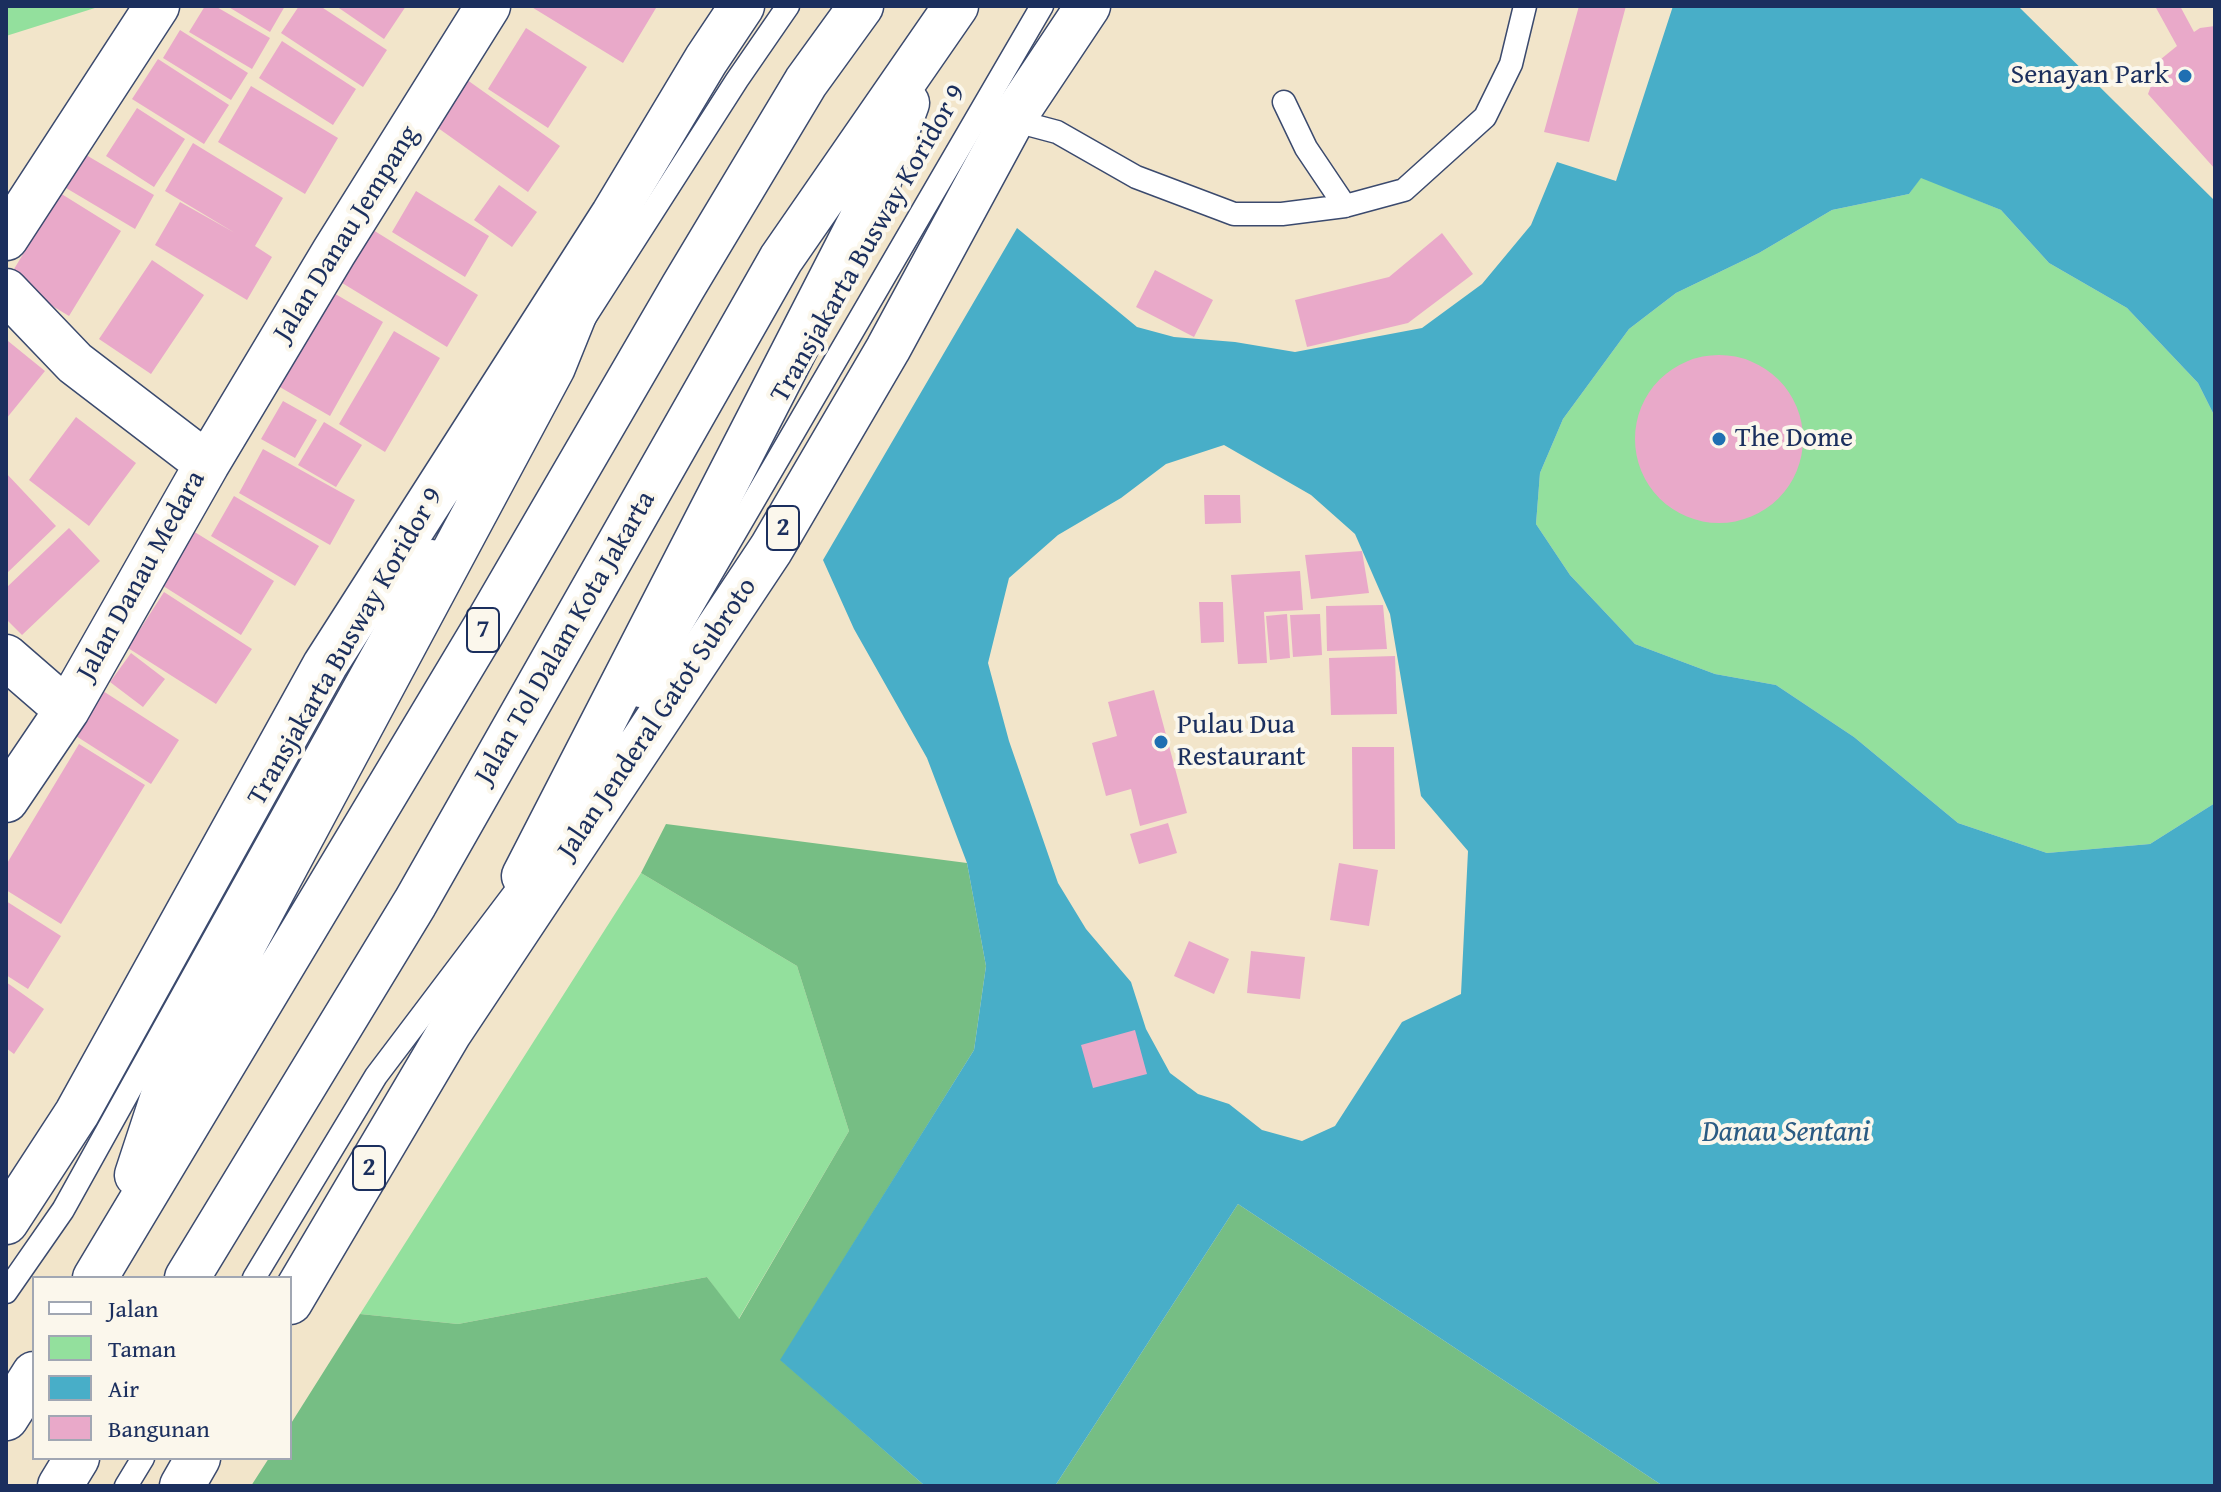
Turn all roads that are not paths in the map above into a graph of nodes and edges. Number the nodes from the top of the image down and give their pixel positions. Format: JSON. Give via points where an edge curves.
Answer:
{"nodes":[{"id":1,"x":157,"y":6,"type":"edge"},
{"id":2,"x":488,"y":6,"type":"edge"},
{"id":3,"x":742,"y":6,"type":"edge"},
{"id":4,"x":788,"y":6,"type":"edge"},
{"id":5,"x":861,"y":6,"type":"edge"},
{"id":6,"x":956,"y":6,"type":"edge"},
{"id":7,"x":1042,"y":6,"type":"edge"},
{"id":8,"x":1088,"y":6,"type":"edge"},
{"id":9,"x":1525,"y":6,"type":"edge"},
{"id":10,"x":929,"y":44,"type":"junction"},
{"id":11,"x":1284,"y":102,"type":"dead end"},
{"id":12,"x":1012,"y":120,"type":"junction"},
{"id":13,"x":1345,"y":206,"type":"junction"},
{"id":14,"x":613,"y":215,"type":"junction"},
{"id":15,"x":6,"y":238,"type":"edge"},
{"id":16,"x":6,"y":291,"type":"edge"},
{"id":17,"x":553,"y":367,"type":"junction"},
{"id":18,"x":207,"y":464,"type":"junction"},
{"id":19,"x":6,"y":657,"type":"edge"},
{"id":20,"x":67,"y":710,"type":"junction"},
{"id":21,"x":6,"y":800,"type":"edge"},
{"id":22,"x":516,"y":892,"type":"junction"},
{"id":23,"x":449,"y":1033,"type":"junction"},
{"id":24,"x":6,"y":1222,"type":"edge"},
{"id":25,"x":102,"y":1267,"type":"edge"},
{"id":26,"x":188,"y":1276,"type":"edge"},
{"id":27,"x":255,"y":1276,"type":"edge"},
{"id":28,"x":6,"y":1292,"type":"edge"},
{"id":29,"x":292,"y":1299,"type":"edge"},
{"id":30,"x":32,"y":1377,"type":"edge"},
{"id":31,"x":6,"y":1418,"type":"edge"},
{"id":32,"x":76,"y":1460,"type":"edge"},
{"id":33,"x":142,"y":1460,"type":"edge"},
{"id":34,"x":197,"y":1460,"type":"edge"},
{"id":35,"x":60,"y":1486,"type":"edge"},
{"id":36,"x":126,"y":1486,"type":"edge"},
{"id":37,"x":182,"y":1486,"type":"edge"}],
"edges":[{"from":1,"to":15,"type":"main road"},
{"from":2,"to":18,"type":"main road","name":"Jalan Danau Jempang"},
{"from":3,"to":14,"type":"main road"},
{"from":4,"to":17,"type":"lane","name":"Transjakarta Busway Koridor 9"},
{"from":5,"to":25,"type":"main road","number":"7","via":[[806,82]]},
{"from":6,"to":10,"type":"main road","name":"Jalan Tol Dalam Kota Jakarta"},
{"from":7,"to":22,"type":"lane","name":"Transjakarta Busway Koridor 9","via":[[574,808]]},
{"from":8,"to":12,"type":"main road","name":"Jalan Jenderal Gatot Subroto","number":"2"},
{"from":9,"to":13,"type":"lane","via":[[1511,64],[1485,117],[1404,190]]},
{"from":10,"to":22,"type":"main road","via":[[873,197]]},
{"from":10,"to":26,"type":"main road","name":"Jalan Tol Dalam Kota Jakarta","via":[[781,259],[415,903]]},
{"from":11,"to":13,"type":"lane","via":[[1306,148]]},
{"from":12,"to":13,"type":"lane","via":[[1057,132],[1136,177],[1234,214]]},
{"from":12,"to":23,"type":"main road","name":"Jalan Jenderal Gatot Subroto","number":"2","via":[[888,349],[771,549]]},
{"from":14,"to":17,"type":"main road"},
{"from":14,"to":24,"type":"main road","via":[[325,665],[77,1113]]},
{"from":16,"to":18,"type":"main road","name":"Jalan Danau Medara","via":[[75,363]]},
{"from":17,"to":25,"type":"main road","via":[[164,1093]]},
{"from":17,"to":28,"type":"lane","name":"Transjakarta Busway Koridor 9","via":[[416,575],[63,1210]]},
{"from":18,"to":20,"type":"main road","name":"Jalan Danau Medara"},
{"from":19,"to":20,"type":"main road"},
{"from":20,"to":21,"type":"main road","name":"Jalan Danau Medara"},
{"from":22,"to":23,"type":"main road"},
{"from":22,"to":27,"type":"lane","name":"Transjakarta Busway Koridor 9","via":[[376,1076]]},
{"from":23,"to":29,"type":"main road","name":"Jalan Jenderal Gatot Subroto","number":"2"},
{"from":30,"to":31,"type":"main road"},
{"from":32,"to":35,"type":"main road"},
{"from":33,"to":36,"type":"lane"},
{"from":34,"to":37,"type":"main road"}]}
